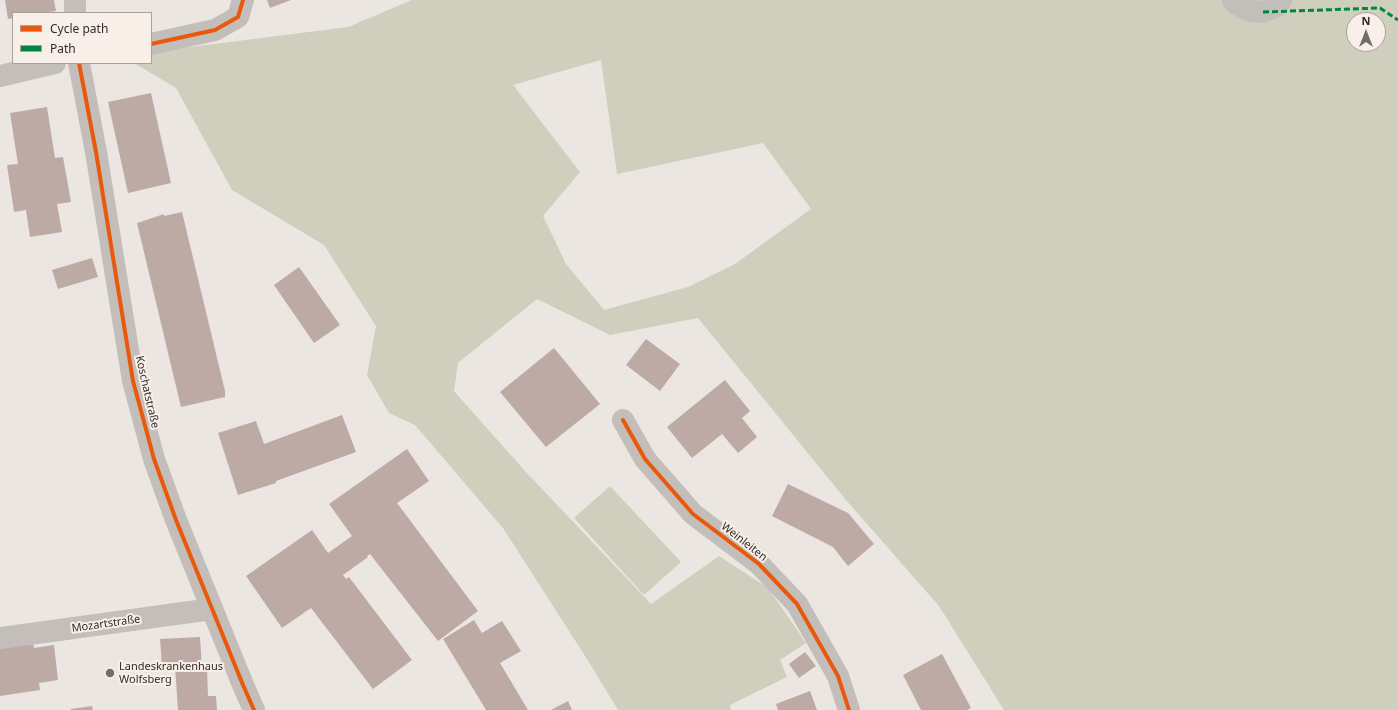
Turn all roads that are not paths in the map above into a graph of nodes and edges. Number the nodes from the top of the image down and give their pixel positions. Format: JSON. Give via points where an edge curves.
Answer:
{"nodes":[{"id":1,"x":75,"y":0,"type":"edge"},
{"id":2,"x":243,"y":0,"type":"edge"},
{"id":3,"x":1233,"y":0,"type":"edge"},
{"id":4,"x":1281,"y":0,"type":"edge"},
{"id":5,"x":76,"y":12,"type":"edge"},
{"id":6,"x":152,"y":44,"type":"edge"},
{"id":7,"x":52,"y":64,"type":"edge"},
{"id":8,"x":79,"y":64,"type":"edge"},
{"id":9,"x":0,"y":76,"type":"edge"},
{"id":10,"x":623,"y":420,"type":"dead end"},
{"id":11,"x":212,"y":609,"type":"junction"},
{"id":12,"x":0,"y":638,"type":"edge"},
{"id":13,"x":254,"y":710,"type":"edge"},
{"id":14,"x":849,"y":710,"type":"edge"}],
"edges":[{"from":1,"to":5,"type":"street"},
{"from":2,"to":6,"type":"street","via":[[238,17],[215,30]]},
{"from":3,"to":4,"type":"street","via":[[1250,11],[1263,12],[1277,6]]},
{"from":7,"to":9,"type":"street"},
{"from":8,"to":11,"type":"street","name":"Koschatstraße","via":[[133,381],[154,459]]},
{"from":10,"to":14,"type":"street","name":"Weinleiten","via":[[645,459],[693,514],[759,564],[797,604],[838,676]]},
{"from":11,"to":12,"type":"street","name":"Mozartstraße"},
{"from":11,"to":13,"type":"street","name":"Koschatstraße"}]}
